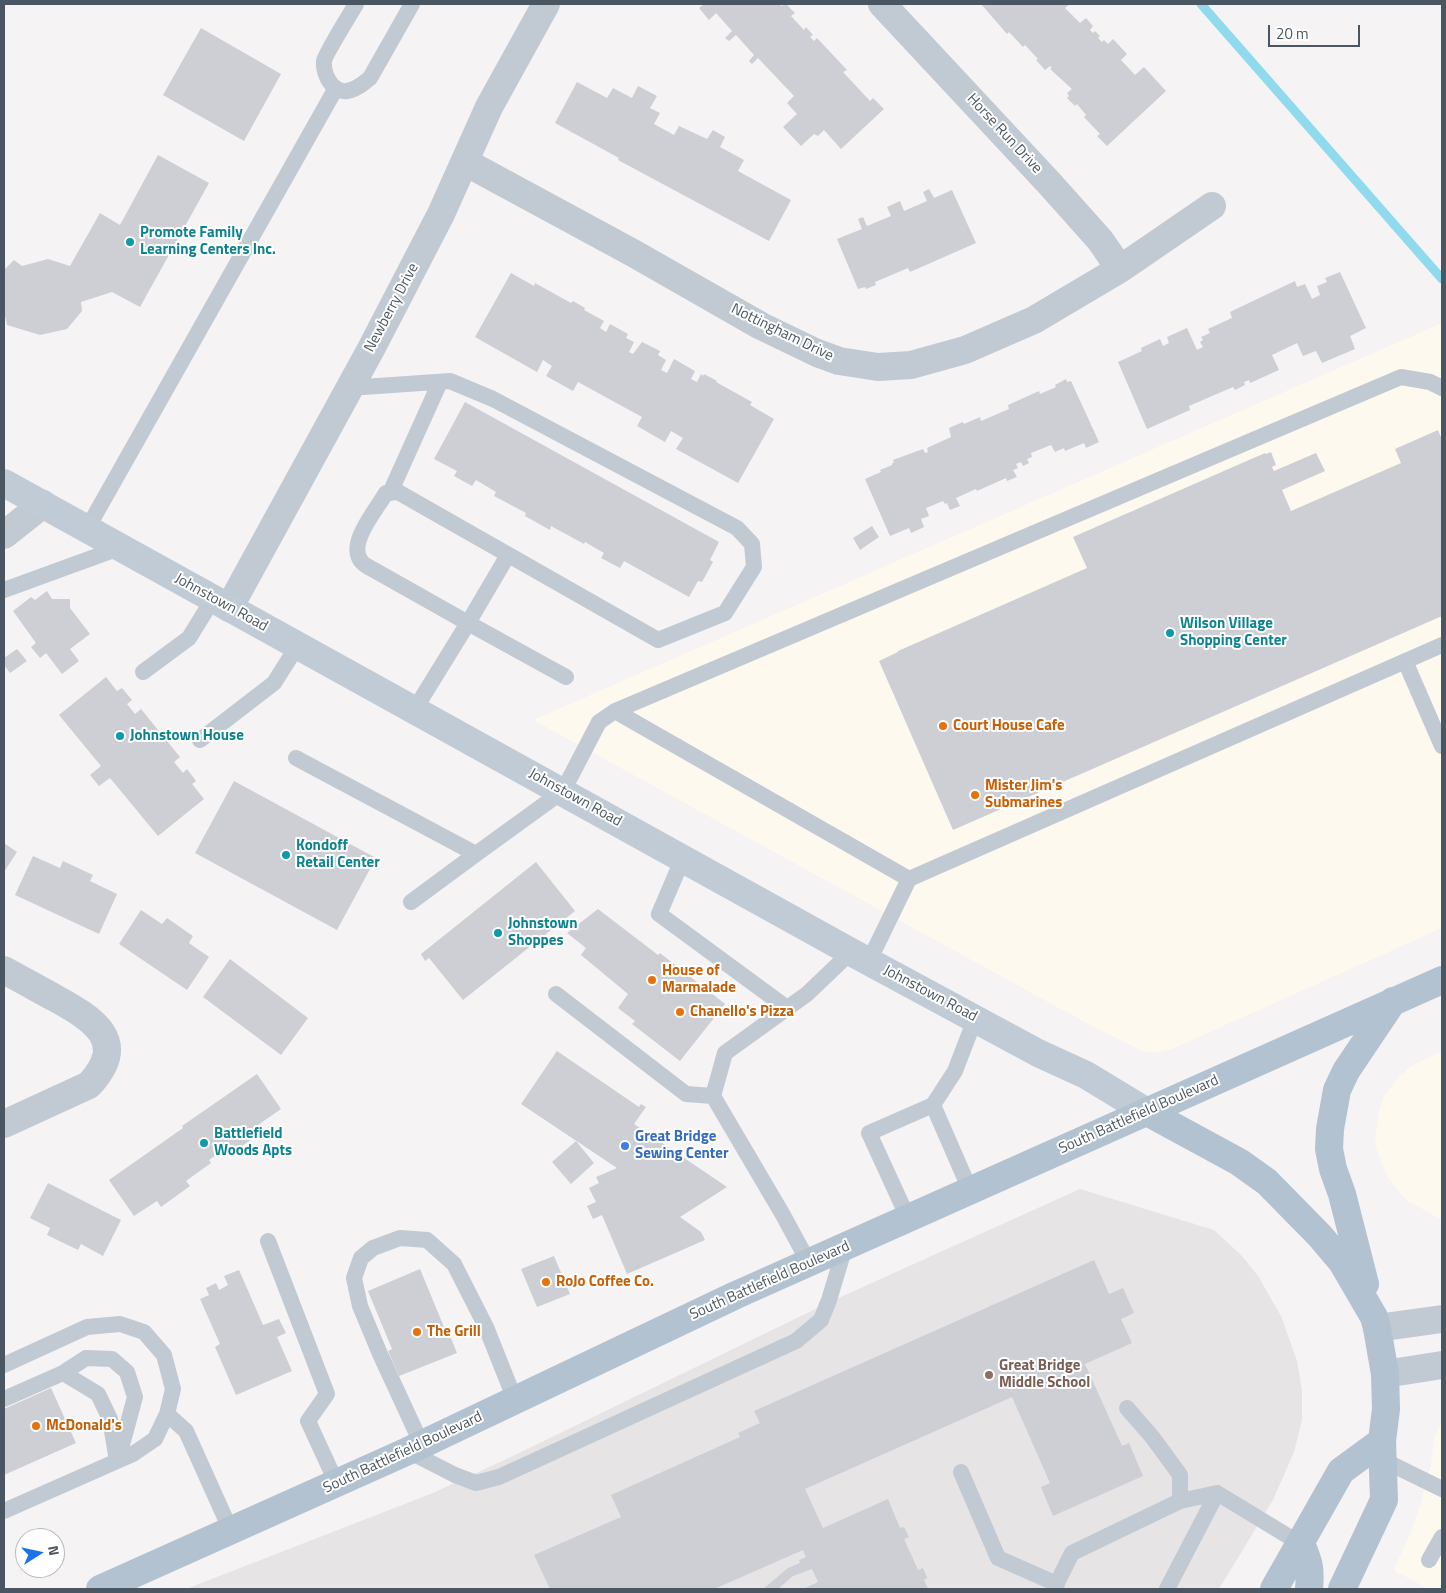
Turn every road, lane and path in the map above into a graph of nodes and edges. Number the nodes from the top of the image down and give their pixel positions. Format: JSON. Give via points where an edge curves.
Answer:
{"nodes":[{"id":1,"x":356,"y":4,"type":"edge"},
{"id":2,"x":412,"y":4,"type":"edge"},
{"id":3,"x":546,"y":4,"type":"edge"},
{"id":4,"x":882,"y":4,"type":"edge"},
{"id":5,"x":336,"y":88,"type":"junction"},
{"id":6,"x":465,"y":162,"type":"junction"},
{"id":7,"x":1212,"y":206,"type":"dead end"},
{"id":8,"x":1120,"y":269,"type":"junction"},
{"id":9,"x":440,"y":382,"type":"junction"},
{"id":10,"x":349,"y":388,"type":"junction"},
{"id":11,"x":1442,"y":388,"type":"edge"},
{"id":12,"x":4,"y":483,"type":"edge"},
{"id":13,"x":390,"y":493,"type":"junction"},
{"id":14,"x":42,"y":504,"type":"junction"},
{"id":15,"x":87,"y":528,"type":"junction"},
{"id":16,"x":4,"y":535,"type":"edge"},
{"id":17,"x":122,"y":547,"type":"junction"},
{"id":18,"x":508,"y":554,"type":"junction"},
{"id":19,"x":4,"y":590,"type":"edge"},
{"id":20,"x":221,"y":603,"type":"junction"},
{"id":21,"x":468,"y":622,"type":"junction"},
{"id":22,"x":298,"y":645,"type":"junction"},
{"id":23,"x":1442,"y":645,"type":"edge"},
{"id":24,"x":1405,"y":661,"type":"junction"},
{"id":25,"x":143,"y":672,"type":"dead end"},
{"id":26,"x":566,"y":677,"type":"dead end"},
{"id":27,"x":415,"y":709,"type":"junction"},
{"id":28,"x":615,"y":712,"type":"junction"},
{"id":29,"x":200,"y":740,"type":"dead end"},
{"id":30,"x":1442,"y":746,"type":"edge"},
{"id":31,"x":296,"y":758,"type":"dead end"},
{"id":32,"x":562,"y":791,"type":"junction"},
{"id":33,"x":476,"y":854,"type":"junction"},
{"id":34,"x":683,"y":858,"type":"junction"},
{"id":35,"x":909,"y":879,"type":"junction"},
{"id":36,"x":411,"y":902,"type":"dead end"},
{"id":37,"x":860,"y":957,"type":"junction"},
{"id":38,"x":4,"y":970,"type":"edge"},
{"id":39,"x":1442,"y":980,"type":"edge"},
{"id":40,"x":556,"y":994,"type":"dead end"},
{"id":41,"x":1393,"y":1001,"type":"junction"},
{"id":42,"x":787,"y":1008,"type":"junction"},
{"id":43,"x":975,"y":1019,"type":"junction"},
{"id":44,"x":713,"y":1096,"type":"junction"},
{"id":45,"x":933,"y":1105,"type":"junction"},
{"id":46,"x":1147,"y":1112,"type":"junction"},
{"id":47,"x":4,"y":1124,"type":"edge"},
{"id":48,"x":970,"y":1190,"type":"junction"},
{"id":49,"x":908,"y":1218,"type":"junction"},
{"id":50,"x":268,"y":1241,"type":"dead end"},
{"id":51,"x":845,"y":1247,"type":"junction"},
{"id":52,"x":809,"y":1263,"type":"junction"},
{"id":53,"x":1442,"y":1319,"type":"edge"},
{"id":54,"x":1375,"y":1322,"type":"junction"},
{"id":55,"x":4,"y":1365,"type":"edge"},
{"id":56,"x":1442,"y":1365,"type":"edge"},
{"id":57,"x":63,"y":1373,"type":"junction"},
{"id":58,"x":1385,"y":1374,"type":"junction"},
{"id":59,"x":4,"y":1399,"type":"edge"},
{"id":60,"x":515,"y":1400,"type":"junction"},
{"id":61,"x":1127,"y":1408,"type":"dead end"},
{"id":62,"x":167,"y":1414,"type":"junction"},
{"id":63,"x":415,"y":1448,"type":"junction"},
{"id":64,"x":1383,"y":1450,"type":"junction"},
{"id":65,"x":117,"y":1461,"type":"junction"},
{"id":66,"x":961,"y":1472,"type":"dead end"},
{"id":67,"x":337,"y":1484,"type":"junction"},
{"id":68,"x":1442,"y":1489,"type":"edge"},
{"id":69,"x":1217,"y":1493,"type":"junction"},
{"id":70,"x":1180,"y":1501,"type":"junction"},
{"id":71,"x":4,"y":1511,"type":"edge"},
{"id":72,"x":231,"y":1531,"type":"junction"},
{"id":73,"x":1442,"y":1537,"type":"edge"},
{"id":74,"x":1301,"y":1544,"type":"junction"},
{"id":75,"x":1429,"y":1560,"type":"dead end"},
{"id":76,"x":1056,"y":1586,"type":"edge"},
{"id":77,"x":100,"y":1589,"type":"edge"},
{"id":78,"x":1167,"y":1589,"type":"edge"},
{"id":79,"x":1274,"y":1589,"type":"edge"},
{"id":80,"x":1309,"y":1589,"type":"edge"},
{"id":81,"x":1342,"y":1589,"type":"edge"}],
"edges":[{"from":1,"to":5,"type":"lane","via":[[324,60],[328,78]]},
{"from":2,"to":5,"type":"lane","via":[[370,78],[347,91]]},
{"from":3,"to":6,"type":"street","name":"Newberry Drive","via":[[489,107]]},
{"from":4,"to":8,"type":"street","name":"Horse Run Drive","via":[[1050,184],[1100,240]]},
{"from":5,"to":15,"type":"lane"},
{"from":6,"to":8,"type":"street","name":"Nottingham Drive","via":[[761,326],[839,361],[878,367],[911,365],[964,350],[1034,320]]},
{"from":6,"to":10,"type":"street","name":"Newberry Drive"},
{"from":7,"to":8,"type":"street","name":"Nottingham Drive"},
{"from":9,"to":10,"type":"lane"},
{"from":9,"to":13,"type":"lane"},
{"from":9,"to":18,"type":"lane","via":[[450,381],[493,399],[737,528],[752,544],[754,567],[725,613],[658,640]]},
{"from":10,"to":20,"type":"street","name":"Newberry Drive"},
{"from":11,"to":28,"type":"lane","via":[[1430,382],[1401,377]]},
{"from":12,"to":14,"type":"main road","name":"Johnstown Road"},
{"from":13,"to":18,"type":"lane","via":[[398,492]]},
{"from":13,"to":21,"type":"lane","via":[[386,493],[359,536],[356,548],[361,561]]},
{"from":14,"to":15,"type":"main road","name":"Johnstown Road"},
{"from":14,"to":16,"type":"street"},
{"from":15,"to":17,"type":"main road","name":"Johnstown Road"},
{"from":17,"to":19,"type":"lane"},
{"from":17,"to":20,"type":"main road","name":"Johnstown Road"},
{"from":18,"to":21,"type":"lane"},
{"from":20,"to":22,"type":"main road","name":"Johnstown Road"},
{"from":20,"to":25,"type":"lane","via":[[189,638]]},
{"from":21,"to":26,"type":"lane"},
{"from":21,"to":27,"type":"lane"},
{"from":22,"to":27,"type":"main road","name":"Johnstown Road"},
{"from":22,"to":29,"type":"lane","via":[[274,683]]},
{"from":23,"to":24,"type":"lane"},
{"from":24,"to":30,"type":"lane"},
{"from":24,"to":35,"type":"lane"},
{"from":27,"to":32,"type":"main road","name":"Johnstown Road"},
{"from":28,"to":32,"type":"lane","via":[[598,722]]},
{"from":28,"to":35,"type":"lane"},
{"from":31,"to":33,"type":"lane"},
{"from":32,"to":33,"type":"lane"},
{"from":32,"to":34,"type":"main road","name":"Johnstown Road"},
{"from":33,"to":36,"type":"lane"},
{"from":34,"to":37,"type":"main road","name":"Johnstown Road"},
{"from":34,"to":42,"type":"lane","via":[[659,914]]},
{"from":35,"to":37,"type":"lane"},
{"from":37,"to":42,"type":"lane"},
{"from":37,"to":43,"type":"main road","name":"Johnstown Road"},
{"from":38,"to":47,"type":"street","via":[[84,1014],[97,1025],[107,1051],[104,1064],[89,1085]]},
{"from":39,"to":41,"type":"main road","name":"South Battlefield Boulevard"},
{"from":40,"to":44,"type":"lane","via":[[686,1094]]},
{"from":41,"to":46,"type":"main road","name":"South Battlefield Boulevard"},
{"from":41,"to":54,"type":"main road","via":[[1346,1071],[1337,1090],[1330,1129],[1333,1170]]},
{"from":42,"to":44,"type":"lane","via":[[725,1053]]},
{"from":43,"to":45,"type":"lane","via":[[955,1071]]},
{"from":43,"to":46,"type":"main road","name":"Johnstown Road","via":[[1086,1075]]},
{"from":44,"to":52,"type":"lane"},
{"from":45,"to":48,"type":"lane"},
{"from":45,"to":49,"type":"lane","via":[[869,1133]]},
{"from":46,"to":48,"type":"main road","name":"South Battlefield Boulevard"},
{"from":46,"to":54,"type":"main road","via":[[1240,1162],[1267,1182],[1342,1262]]},
{"from":48,"to":49,"type":"main road","name":"South Battlefield Boulevard"},
{"from":49,"to":51,"type":"main road","name":"South Battlefield Boulevard"},
{"from":50,"to":67,"type":"lane","via":[[327,1394],[308,1421]]},
{"from":51,"to":52,"type":"main road","name":"South Battlefield Boulevard"},
{"from":51,"to":63,"type":"lane","via":[[821,1320],[796,1341],[499,1477],[476,1483],[455,1475]]},
{"from":52,"to":60,"type":"main road","name":"South Battlefield Boulevard"},
{"from":53,"to":54,"type":"street"},
{"from":54,"to":58,"type":"main road"},
{"from":55,"to":62,"type":"lane","via":[[88,1327],[120,1324],[144,1332],[164,1355],[172,1389]]},
{"from":56,"to":58,"type":"street"},
{"from":57,"to":59,"type":"lane"},
{"from":57,"to":65,"type":"lane","via":[[98,1394],[110,1419]]},
{"from":57,"to":65,"type":"lane","via":[[86,1358],[112,1358],[127,1372],[135,1397]]},
{"from":58,"to":64,"type":"main road"},
{"from":60,"to":63,"type":"main road","name":"South Battlefield Boulevard"},
{"from":60,"to":63,"type":"lane","via":[[486,1327],[454,1264],[427,1240],[400,1238],[373,1248],[361,1258],[354,1278],[360,1306]]},
{"from":61,"to":70,"type":"lane","via":[[1180,1475]]},
{"from":62,"to":65,"type":"lane","via":[[155,1438]]},
{"from":62,"to":72,"type":"lane","via":[[186,1431]]},
{"from":63,"to":67,"type":"main road","name":"South Battlefield Boulevard"},
{"from":64,"to":68,"type":"lane"},
{"from":64,"to":74,"type":"main road","via":[[1341,1471]]},
{"from":64,"to":81,"type":"main road","via":[[1384,1500]]},
{"from":65,"to":71,"type":"lane"},
{"from":66,"to":76,"type":"lane","via":[[998,1558]]},
{"from":67,"to":72,"type":"main road","name":"South Battlefield Boulevard"},
{"from":69,"to":70,"type":"lane"},
{"from":69,"to":74,"type":"lane"},
{"from":69,"to":78,"type":"lane"},
{"from":70,"to":76,"type":"lane","via":[[1072,1553]]},
{"from":72,"to":77,"type":"main road","name":"South Battlefield Boulevard"},
{"from":73,"to":75,"type":"lane"},
{"from":74,"to":79,"type":"main road"},
{"from":74,"to":80,"type":"main road","via":[[1310,1562]]}]}
